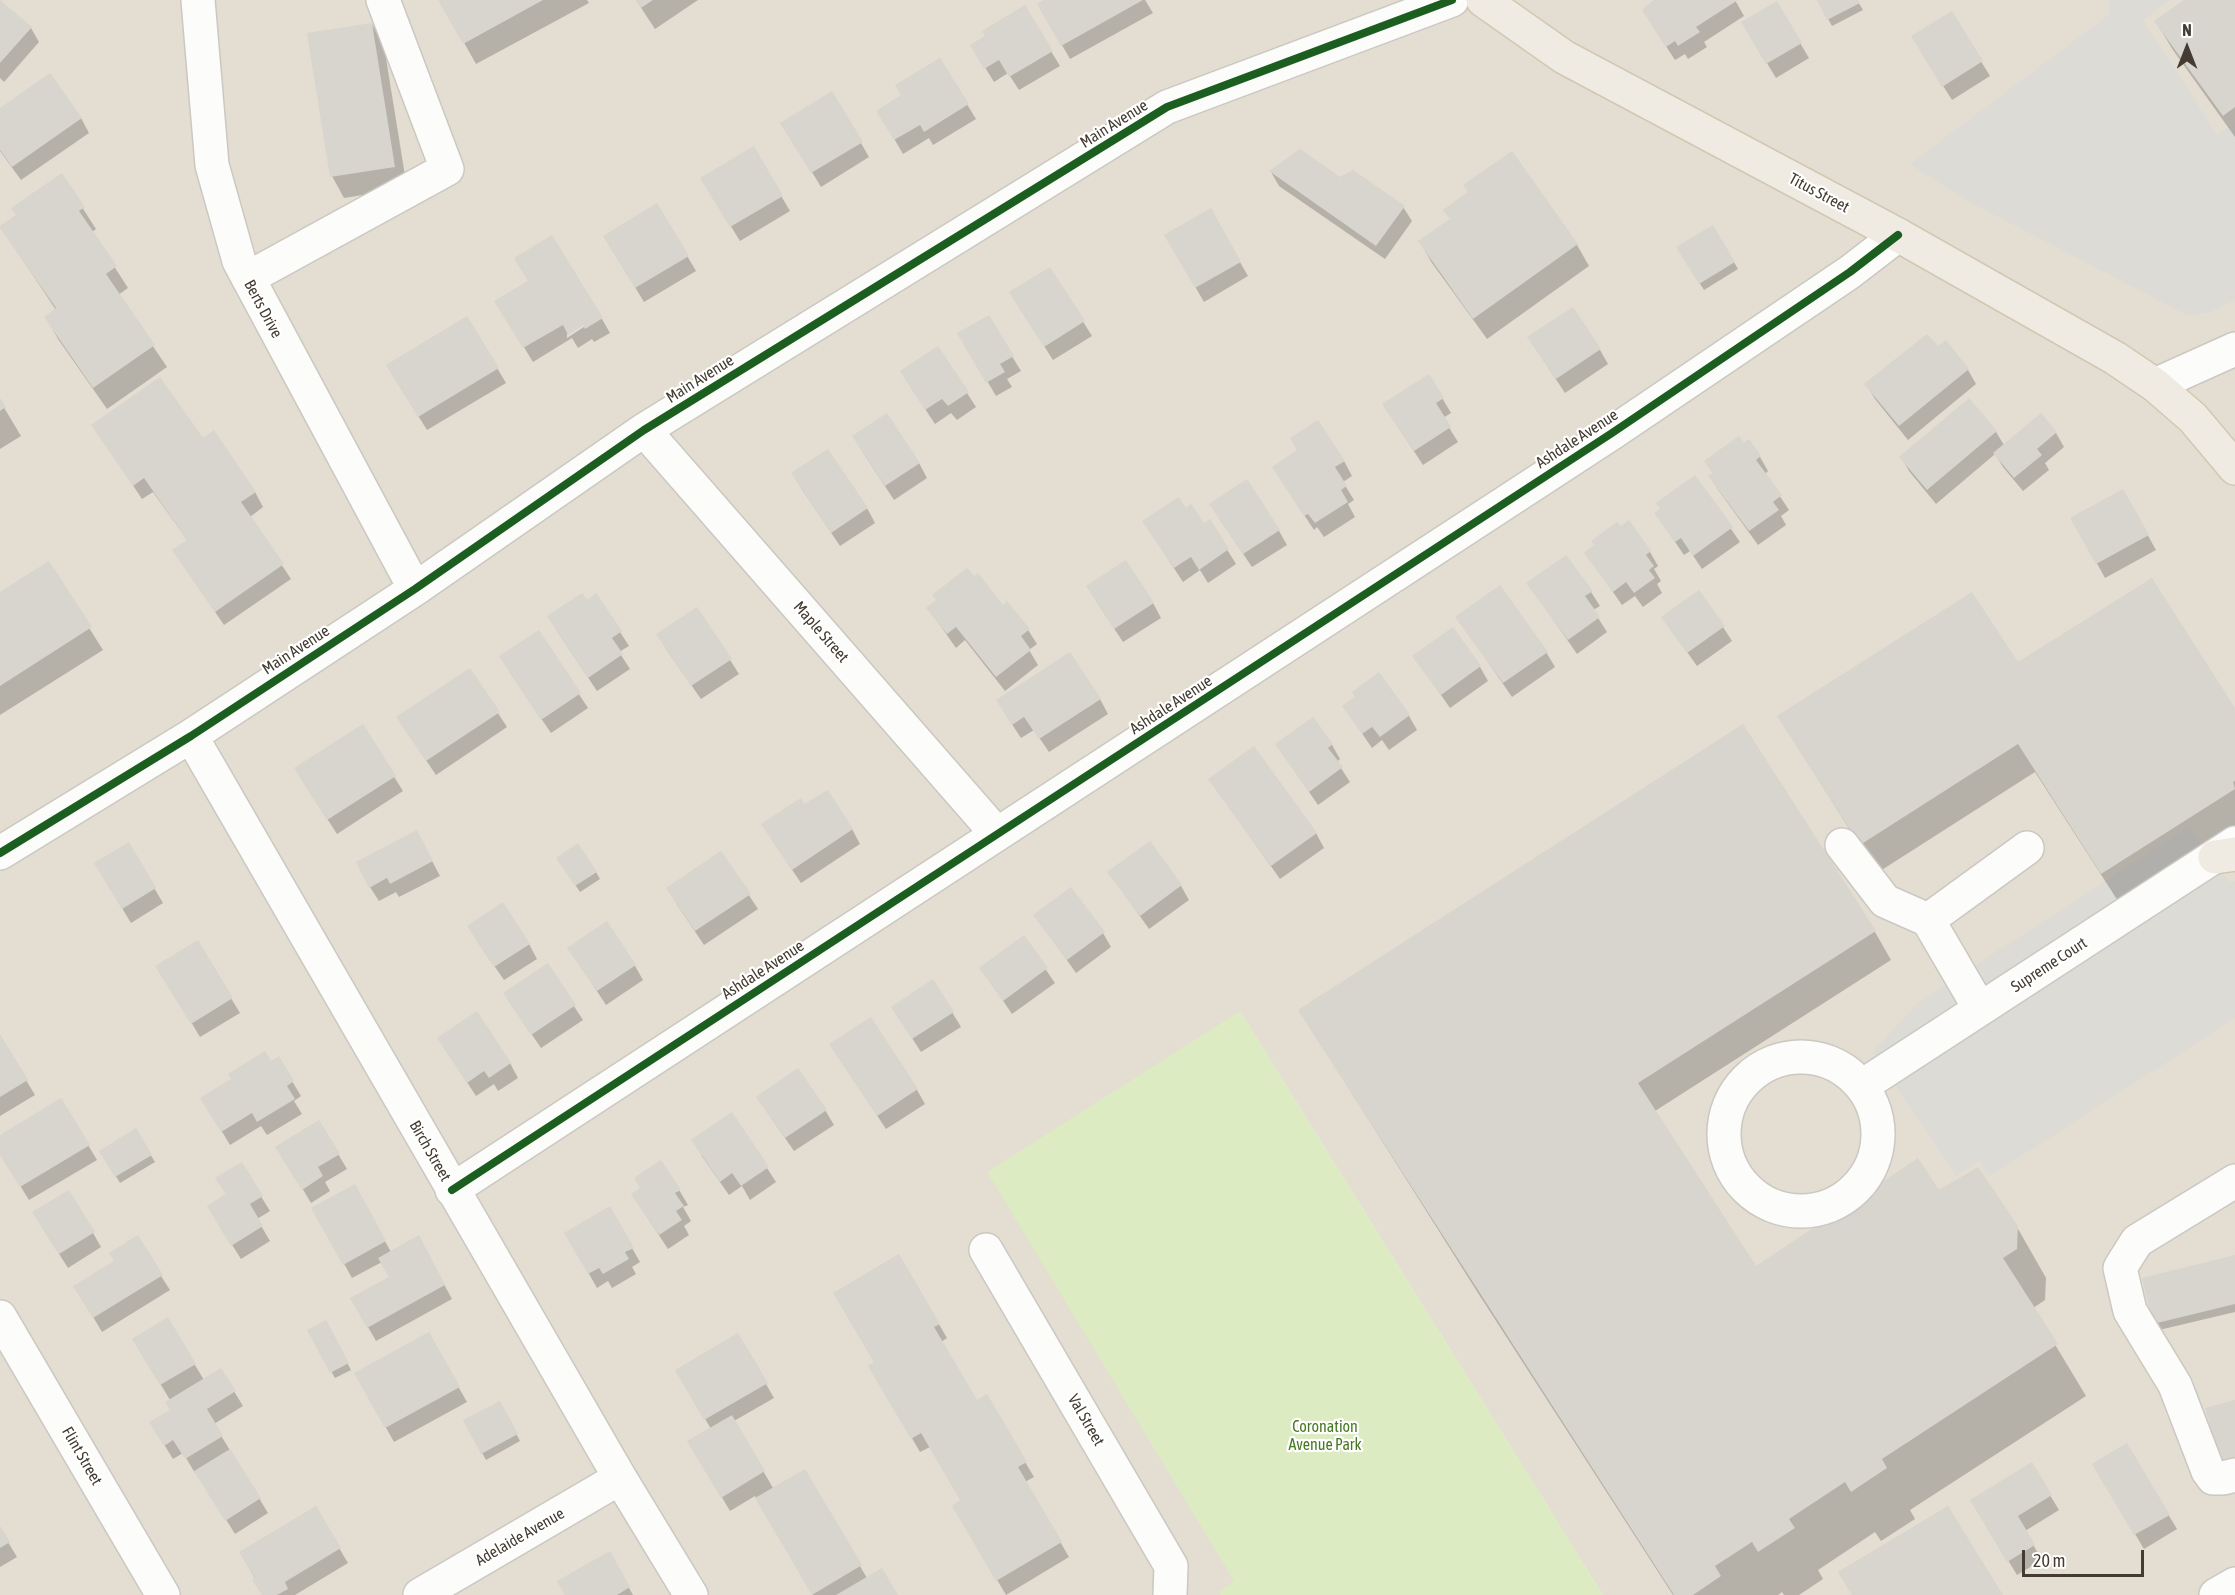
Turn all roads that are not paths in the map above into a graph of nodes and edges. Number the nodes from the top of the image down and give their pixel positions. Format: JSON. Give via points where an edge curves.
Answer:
{"nodes":[{"id":1,"x":198,"y":0,"type":"edge"},
{"id":2,"x":383,"y":0,"type":"edge"},
{"id":3,"x":1452,"y":0,"type":"edge"},
{"id":4,"x":1482,"y":0,"type":"edge"},
{"id":5,"x":1899,"y":235,"type":"junction"},
{"id":6,"x":248,"y":278,"type":"junction"},
{"id":7,"x":2235,"y":349,"type":"edge"},
{"id":8,"x":2155,"y":385,"type":"junction"},
{"id":9,"x":644,"y":430,"type":"junction"},
{"id":10,"x":2235,"y":468,"type":"edge"},
{"id":11,"x":415,"y":589,"type":"junction"},
{"id":12,"x":191,"y":736,"type":"junction"},
{"id":13,"x":998,"y":834,"type":"junction"},
{"id":14,"x":1842,"y":845,"type":"dead end"},
{"id":15,"x":2027,"y":848,"type":"dead end"},
{"id":16,"x":2228,"y":851,"type":"edge"},
{"id":17,"x":0,"y":853,"type":"edge"},
{"id":18,"x":1928,"y":920,"type":"junction"},
{"id":19,"x":1980,"y":1010,"type":"junction"},
{"id":20,"x":1863,"y":1086,"type":"junction"},
{"id":21,"x":2235,"y":1181,"type":"edge"},
{"id":22,"x":452,"y":1190,"type":"junction"},
{"id":23,"x":986,"y":1250,"type":"dead end"},
{"id":24,"x":0,"y":1317,"type":"edge"},
{"id":25,"x":2235,"y":1475,"type":"edge"},
{"id":26,"x":620,"y":1478,"type":"junction"},
{"id":27,"x":2235,"y":1584,"type":"edge"},
{"id":28,"x":163,"y":1595,"type":"edge"},
{"id":29,"x":420,"y":1595,"type":"edge"},
{"id":30,"x":691,"y":1595,"type":"edge"},
{"id":31,"x":1170,"y":1595,"type":"edge"},
{"id":32,"x":2216,"y":1595,"type":"edge"}],
"edges":[{"from":1,"to":6,"type":"street","name":"Berts Drive","via":[[212,165],[238,261]]},
{"from":2,"to":6,"type":"street","via":[[447,169]]},
{"from":3,"to":9,"type":"street","name":"Main Avenue","via":[[1167,107]]},
{"from":4,"to":5,"type":"main road","name":"Titus Street","via":[[1564,57]]},
{"from":5,"to":8,"type":"main road","name":"Titus Street","via":[[2106,352]]},
{"from":5,"to":13,"type":"street","name":"Ashdale Avenue","via":[[1612,433]]},
{"from":6,"to":11,"type":"street","name":"Berts Drive"},
{"from":7,"to":8,"type":"street"},
{"from":8,"to":10,"type":"main road","name":"Titus Street","via":[[2193,418]]},
{"from":9,"to":11,"type":"street","name":"Main Avenue"},
{"from":9,"to":13,"type":"street","name":"Maple Street"},
{"from":11,"to":12,"type":"street","name":"Main Avenue"},
{"from":12,"to":17,"type":"street","name":"Main Avenue"},
{"from":12,"to":22,"type":"street","name":"Birch Street"},
{"from":13,"to":22,"type":"street","name":"Ashdale Avenue"},
{"from":14,"to":18,"type":"street","via":[[1885,901]]},
{"from":15,"to":18,"type":"street"},
{"from":16,"to":19,"type":"street","name":"Supreme Court"},
{"from":18,"to":19,"type":"street"},
{"from":19,"to":20,"type":"street","name":"Supreme Court"},
{"from":20,"to":20,"type":"street","via":[[1837,1065],[1813,1057],[1787,1058],[1764,1067],[1739,1089],[1724,1127],[1726,1152],[1736,1175],[1753,1194],[1776,1207],[1801,1211],[1827,1207],[1850,1194],[1867,1176],[1877,1151],[1879,1126]]},
{"from":21,"to":25,"type":"street","via":[[2137,1242],[2120,1268],[2130,1311],[2175,1385],[2208,1472],[2213,1478]]},
{"from":22,"to":26,"type":"street","name":"Birch Street"},
{"from":23,"to":31,"type":"street","name":"Val Street","via":[[1171,1566]]},
{"from":24,"to":28,"type":"street","name":"Flint Street"},
{"from":26,"to":29,"type":"street","name":"Adelaide Avenue"},
{"from":26,"to":30,"type":"street","name":"Birch Street"},
{"from":27,"to":32,"type":"street"}]}
